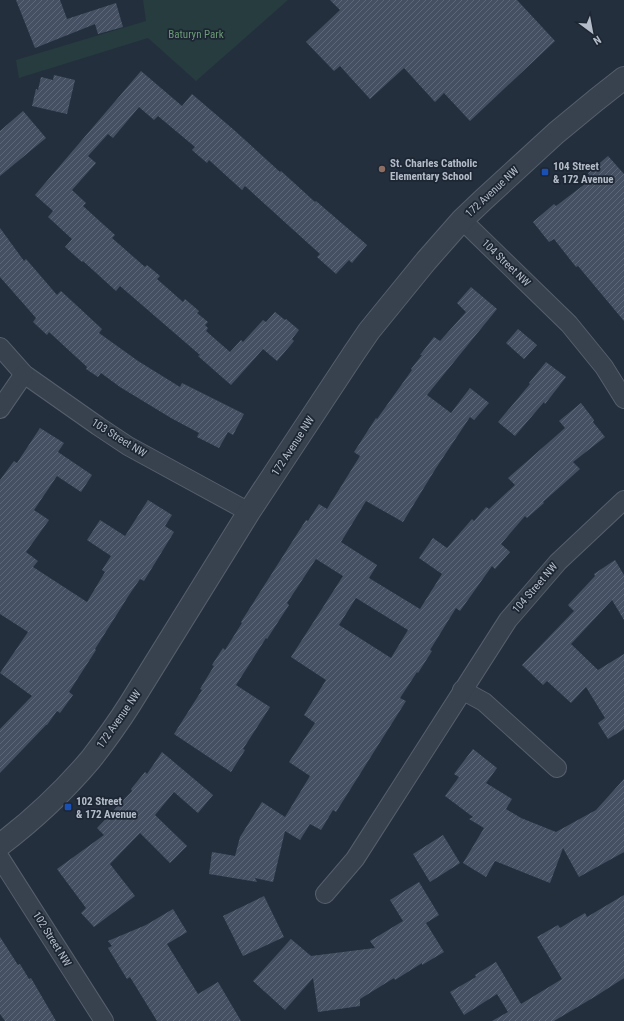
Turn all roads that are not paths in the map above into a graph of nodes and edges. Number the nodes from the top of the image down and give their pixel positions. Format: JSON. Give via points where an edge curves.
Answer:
{"nodes":[{"id":1,"x":624,"y":78,"type":"edge"},
{"id":2,"x":462,"y":220,"type":"junction"},
{"id":3,"x":0,"y":346,"type":"edge"},
{"id":4,"x":24,"y":374,"type":"junction"},
{"id":5,"x":624,"y":399,"type":"edge"},
{"id":6,"x":0,"y":410,"type":"edge"},
{"id":7,"x":624,"y":500,"type":"edge"},
{"id":8,"x":249,"y":512,"type":"junction"},
{"id":9,"x":462,"y":690,"type":"junction"},
{"id":10,"x":557,"y":768,"type":"dead end"},
{"id":11,"x":0,"y":845,"type":"edge"},
{"id":12,"x":0,"y":858,"type":"edge"},
{"id":13,"x":325,"y":894,"type":"dead end"},
{"id":14,"x":104,"y":1021,"type":"edge"}],
"edges":[{"from":1,"to":2,"type":"street","name":"172 Avenue NW","via":[[556,133]]},
{"from":2,"to":5,"type":"street","name":"104 Street NW","via":[[569,324],[604,367]]},
{"from":2,"to":8,"type":"street","name":"172 Avenue NW","via":[[369,331]]},
{"from":3,"to":4,"type":"street","name":"103 Street NW"},
{"from":4,"to":6,"type":"street"},
{"from":4,"to":8,"type":"street","name":"103 Street NW","via":[[128,446]]},
{"from":7,"to":9,"type":"street","name":"104 Street NW","via":[[558,562],[508,620]]},
{"from":8,"to":11,"type":"street","name":"172 Avenue NW","via":[[111,733],[67,786],[44,809]]},
{"from":9,"to":10,"type":"street","via":[[484,702]]},
{"from":9,"to":13,"type":"street","name":"104 Street NW","via":[[355,859]]},
{"from":12,"to":14,"type":"street","name":"102 Street NW"}]}
